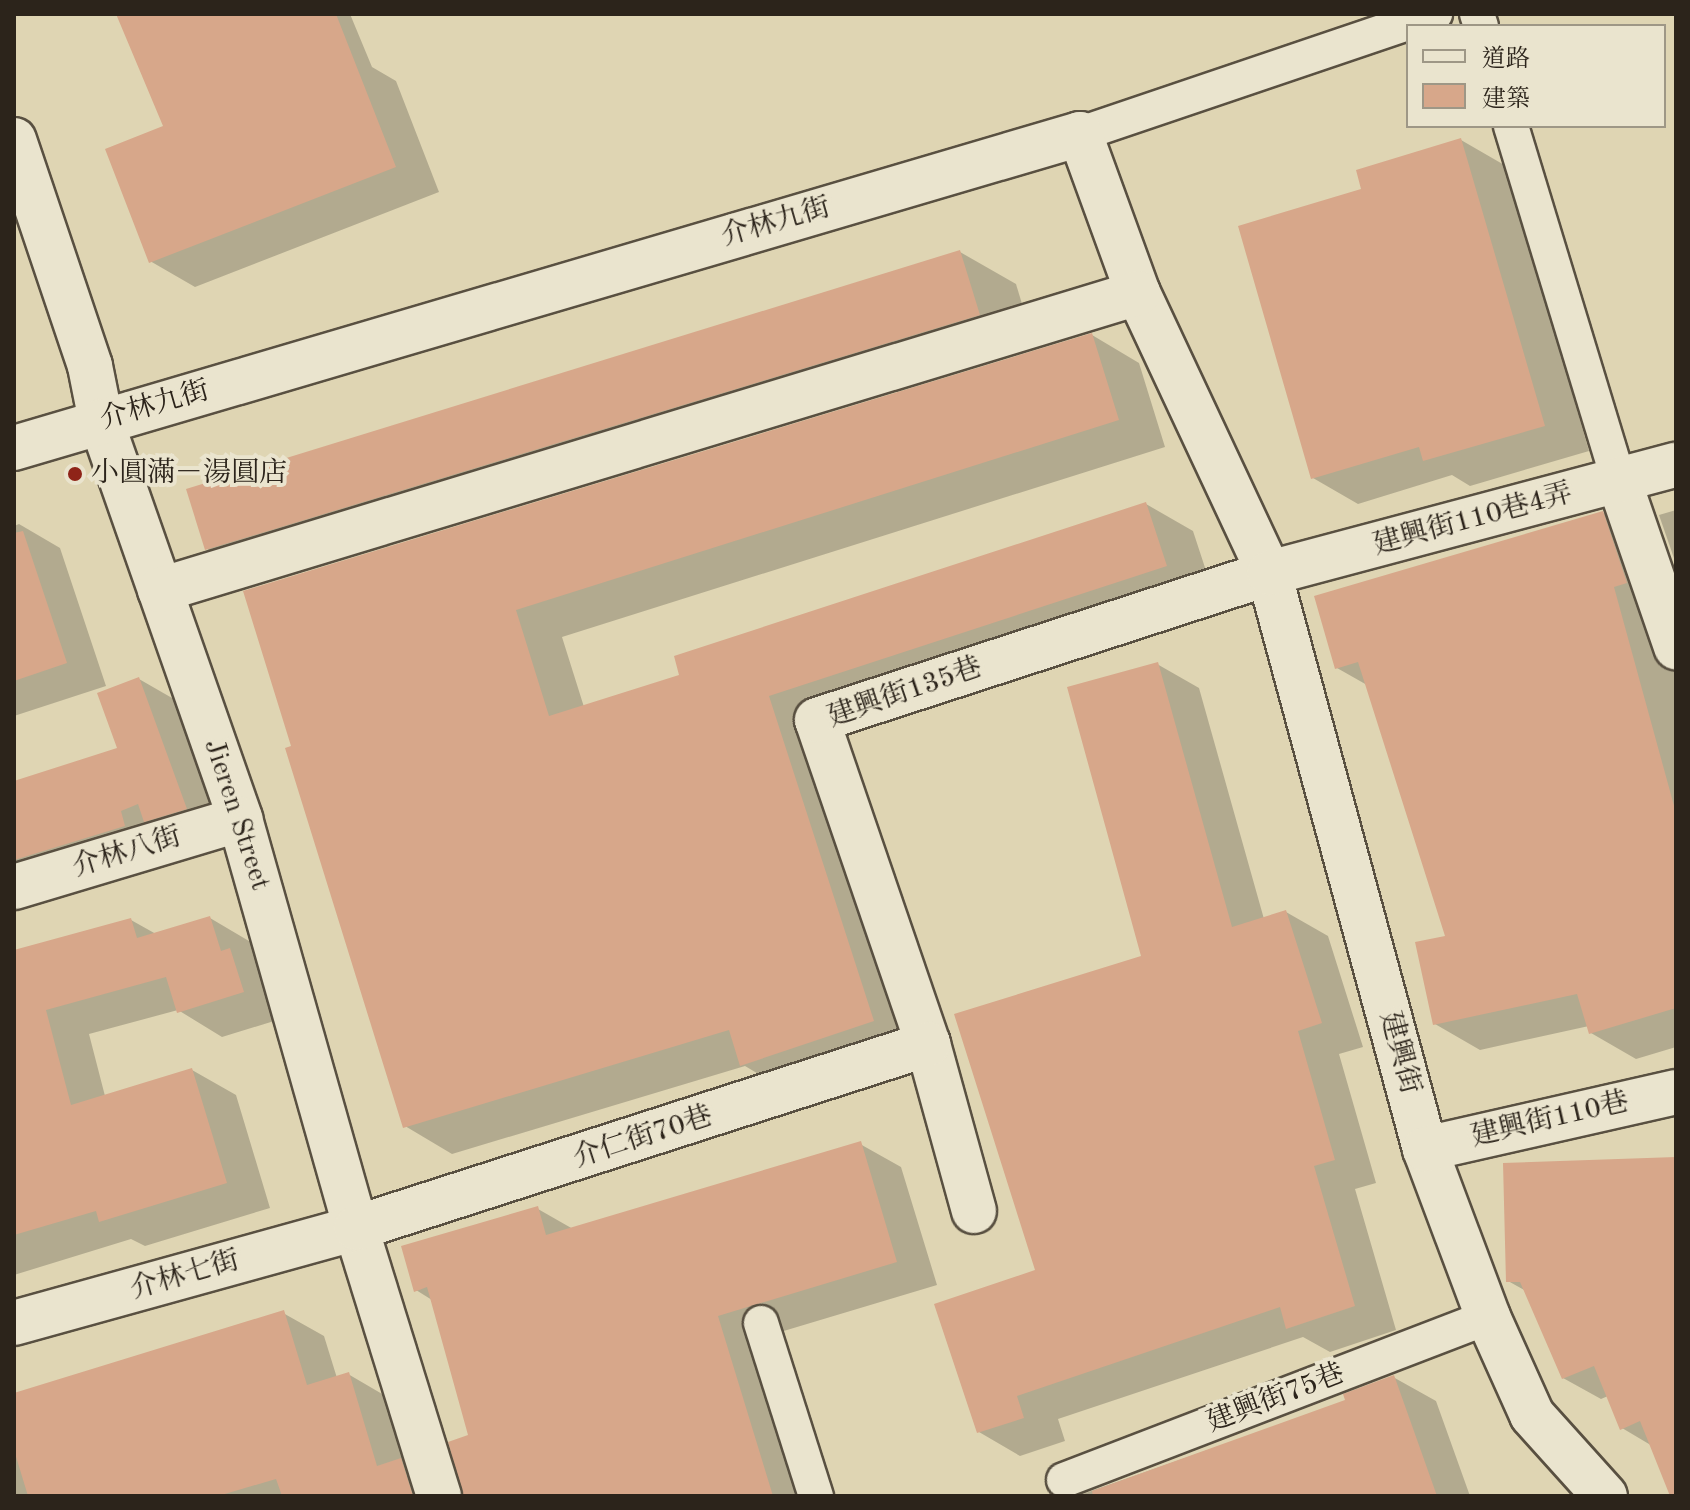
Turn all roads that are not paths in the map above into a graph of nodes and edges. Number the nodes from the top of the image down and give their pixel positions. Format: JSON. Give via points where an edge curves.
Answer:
{"nodes":[{"id":1,"x":1435,"y":14,"type":"edge"},
{"id":2,"x":1512,"y":128,"type":"edge"},
{"id":3,"x":1080,"y":134,"type":"junction"},
{"id":4,"x":14,"y":140,"type":"edge"},
{"id":5,"x":1138,"y":293,"type":"junction"},
{"id":6,"x":101,"y":421,"type":"junction"},
{"id":7,"x":14,"y":448,"type":"edge"},
{"id":8,"x":1676,"y":465,"type":"edge"},
{"id":9,"x":1619,"y":481,"type":"junction"},
{"id":10,"x":1269,"y":573,"type":"junction"},
{"id":11,"x":160,"y":590,"type":"junction"},
{"id":12,"x":1676,"y":647,"type":"edge"},
{"id":13,"x":240,"y":819,"type":"junction"},
{"id":14,"x":14,"y":887,"type":"edge"},
{"id":15,"x":928,"y":1044,"type":"junction"},
{"id":16,"x":1676,"y":1092,"type":"edge"},
{"id":17,"x":1425,"y":1149,"type":"junction"},
{"id":18,"x":974,"y":1211,"type":"dead end"},
{"id":19,"x":356,"y":1228,"type":"junction"},
{"id":20,"x":1488,"y":1317,"type":"junction"},
{"id":21,"x":14,"y":1323,"type":"edge"},
{"id":22,"x":761,"y":1323,"type":"dead end"},
{"id":23,"x":1064,"y":1480,"type":"dead end"},
{"id":24,"x":439,"y":1496,"type":"edge"},
{"id":25,"x":816,"y":1496,"type":"edge"},
{"id":26,"x":1605,"y":1496,"type":"edge"}],
"edges":[{"from":1,"to":3,"type":"lane"},
{"from":2,"to":9,"type":"lane"},
{"from":3,"to":5,"type":"street"},
{"from":3,"to":6,"type":"street","name":"介林九街"},
{"from":4,"to":6,"type":"street","name":"Jieren Street","via":[[90,366]]},
{"from":5,"to":10,"type":"street"},
{"from":5,"to":11,"type":"street"},
{"from":6,"to":7,"type":"street","name":"介林九街"},
{"from":6,"to":11,"type":"street","name":"Jieren Street"},
{"from":8,"to":9,"type":"street","name":"建興街110巷4弄"},
{"from":9,"to":10,"type":"street","name":"建興街110巷4弄"},
{"from":9,"to":12,"type":"street"},
{"from":10,"to":15,"type":"street","name":"建興街135巷","via":[[817,720]]},
{"from":10,"to":17,"type":"street","name":"建興街"},
{"from":11,"to":13,"type":"street","name":"Jieren Street"},
{"from":13,"to":14,"type":"street","name":"介林八街"},
{"from":13,"to":19,"type":"street","name":"Jieren Street"},
{"from":15,"to":18,"type":"street"},
{"from":15,"to":19,"type":"street","name":"介仁街70巷"},
{"from":16,"to":17,"type":"street","name":"建興街110巷"},
{"from":17,"to":20,"type":"street","name":"建興街"},
{"from":19,"to":21,"type":"street","name":"介林七街"},
{"from":19,"to":24,"type":"street","name":"Jieren Street"},
{"from":20,"to":23,"type":"lane","name":"建興街75巷"},
{"from":20,"to":26,"type":"street","name":"建興街","via":[[1532,1415]]},
{"from":22,"to":25,"type":"lane"}]}
